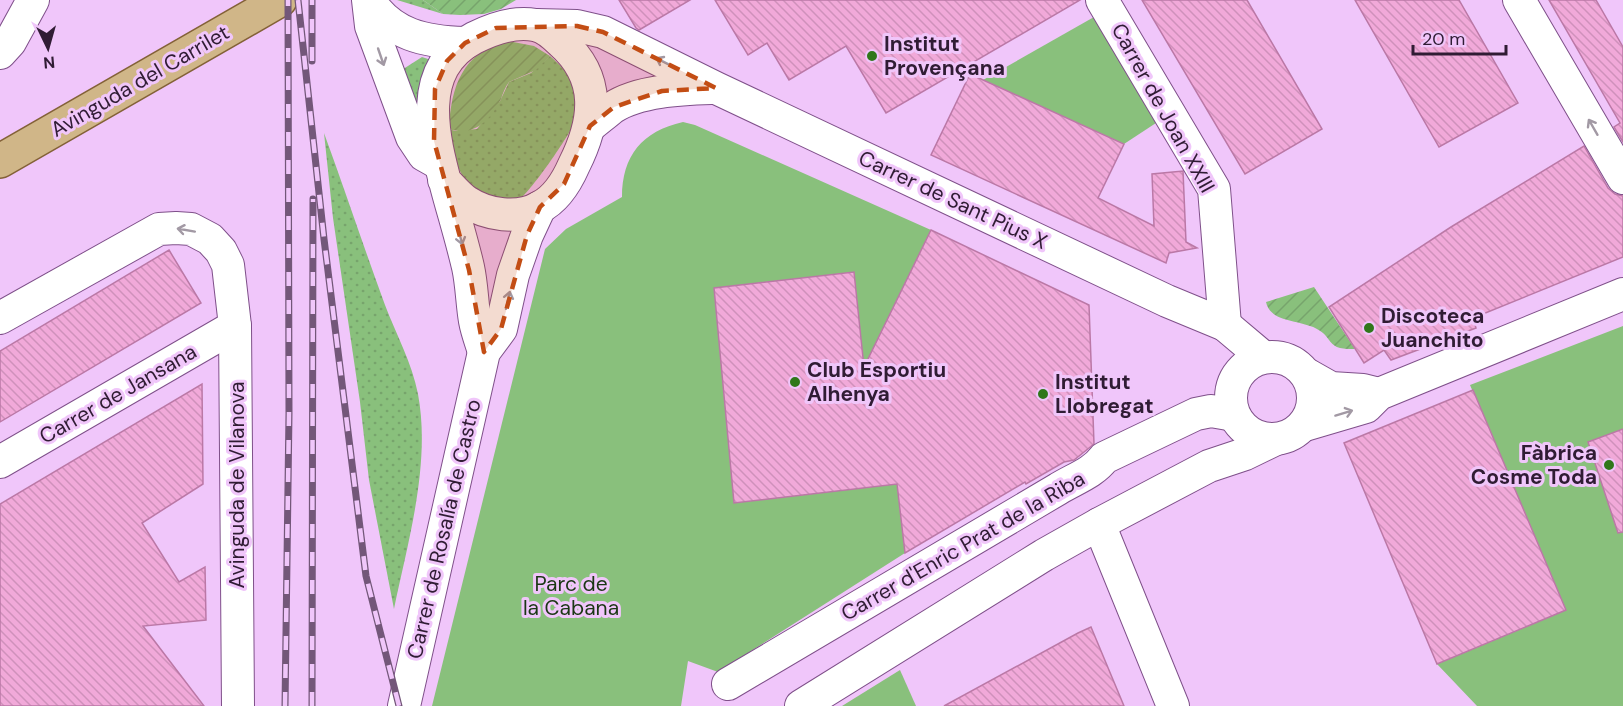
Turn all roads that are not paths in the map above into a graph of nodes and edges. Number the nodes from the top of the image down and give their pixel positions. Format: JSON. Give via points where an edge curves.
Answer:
{"nodes":[{"id":1,"x":33,"y":0,"type":"edge"},
{"id":2,"x":280,"y":0,"type":"edge"},
{"id":3,"x":368,"y":0,"type":"edge"},
{"id":4,"x":1102,"y":0,"type":"edge"},
{"id":5,"x":1519,"y":0,"type":"edge"},
{"id":6,"x":537,"y":12,"type":"edge"},
{"id":7,"x":465,"y":43,"type":"junction"},
{"id":8,"x":0,"y":53,"type":"edge"},
{"id":9,"x":716,"y":88,"type":"junction"},
{"id":10,"x":590,"y":126,"type":"junction"},
{"id":11,"x":0,"y":162,"type":"edge"},
{"id":12,"x":1619,"y":163,"type":"edge"},
{"id":13,"x":442,"y":172,"type":"junction"},
{"id":14,"x":540,"y":207,"type":"junction"},
{"id":15,"x":1623,"y":294,"type":"edge"},
{"id":16,"x":1191,"y":311,"type":"junction"},
{"id":17,"x":0,"y":318,"type":"edge"},
{"id":18,"x":1225,"y":325,"type":"junction"},
{"id":19,"x":235,"y":326,"type":"junction"},
{"id":20,"x":484,"y":352,"type":"junction"},
{"id":21,"x":1251,"y":365,"type":"junction"},
{"id":22,"x":1308,"y":375,"type":"junction"},
{"id":23,"x":1378,"y":394,"type":"junction"},
{"id":24,"x":1236,"y":419,"type":"junction"},
{"id":25,"x":1305,"y":425,"type":"junction"},
{"id":26,"x":1276,"y":440,"type":"junction"},
{"id":27,"x":0,"y":462,"type":"edge"},
{"id":28,"x":1209,"y":466,"type":"junction"},
{"id":29,"x":1099,"y":524,"type":"junction"},
{"id":30,"x":728,"y":684,"type":"dead end"},
{"id":31,"x":238,"y":706,"type":"edge"},
{"id":32,"x":404,"y":706,"type":"edge"},
{"id":33,"x":801,"y":706,"type":"edge"},
{"id":34,"x":1173,"y":706,"type":"edge"}],
"edges":[{"from":1,"to":8,"type":"street"},
{"from":2,"to":11,"type":"main road","name":"Avinguda del Carrilet"},
{"from":3,"to":7,"type":"street","via":[[378,14],[400,30],[432,40]]},
{"from":3,"to":13,"type":"street","one_way":true,"via":[[371,26],[412,137]]},
{"from":4,"to":18,"type":"street","name":"Carrer de Joan XXIII","via":[[1214,189]]},
{"from":12,"to":5,"type":"street","one_way":true},
{"from":6,"to":7,"type":"street","via":[[518,24],[496,28]]},
{"from":9,"to":6,"type":"street","name":"Carrer de Sant Pius X","one_way":true,"via":[[603,32]]},
{"from":6,"to":10,"type":"street","via":[[582,66],[591,102]]},
{"from":7,"to":13,"type":"street","via":[[447,61],[435,89],[433,125]]},
{"from":9,"to":10,"type":"street","name":"Carrer de Sant Pius X","via":[[662,91],[641,97],[614,107]]},
{"from":9,"to":16,"type":"street","name":"Carrer de Sant Pius X"},
{"from":10,"to":14,"type":"street","via":[[564,184]]},
{"from":13,"to":14,"type":"street","via":[[466,202],[489,213],[521,213]]},
{"from":13,"to":20,"type":"street","name":"Carrer de Rosalía de Castro","one_way":true,"via":[[469,270],[476,325]]},
{"from":20,"to":14,"type":"street","name":"Carrer de Rosalía de Castro","one_way":true,"via":[[501,328],[513,275]]},
{"from":15,"to":23,"type":"street"},
{"from":16,"to":18,"type":"street","name":"Carrer de Sant Pius X"},
{"from":16,"to":21,"type":"street","name":"Carrer de Sant Pius X","via":[[1231,357]]},
{"from":19,"to":17,"type":"street","name":"Avinguda de Vilanova","one_way":true,"via":[[228,265],[210,239],[191,229],[159,229]]},
{"from":18,"to":21,"type":"street","name":"Carrer de Sant Pius X"},
{"from":19,"to":27,"type":"street","name":"Carrer de Jansana"},
{"from":19,"to":31,"type":"street","name":"Avinguda de Vilanova"},
{"from":20,"to":32,"type":"street","name":"Carrer de Rosalía de Castro"},
{"from":21,"to":22,"type":"street","via":[[1280,357],[1296,363]]},
{"from":21,"to":24,"type":"street","via":[[1232,386],[1230,401]]},
{"from":22,"to":23,"type":"street","via":[[1331,388]]},
{"from":22,"to":25,"type":"street","via":[[1315,395]]},
{"from":25,"to":23,"type":"street","one_way":true,"via":[[1366,407]]},
{"from":24,"to":26,"type":"street","via":[[1260,438]]},
{"from":24,"to":28,"type":"street","via":[[1223,450]]},
{"from":24,"to":30,"type":"street","name":"Carrer d'Enric Prat de la Riba","via":[[1211,411],[1196,414],[1104,458],[1096,469]]},
{"from":25,"to":26,"type":"street"},
{"from":26,"to":28,"type":"street"},
{"from":28,"to":29,"type":"street"},
{"from":29,"to":33,"type":"street"},
{"from":29,"to":34,"type":"street"}]}
